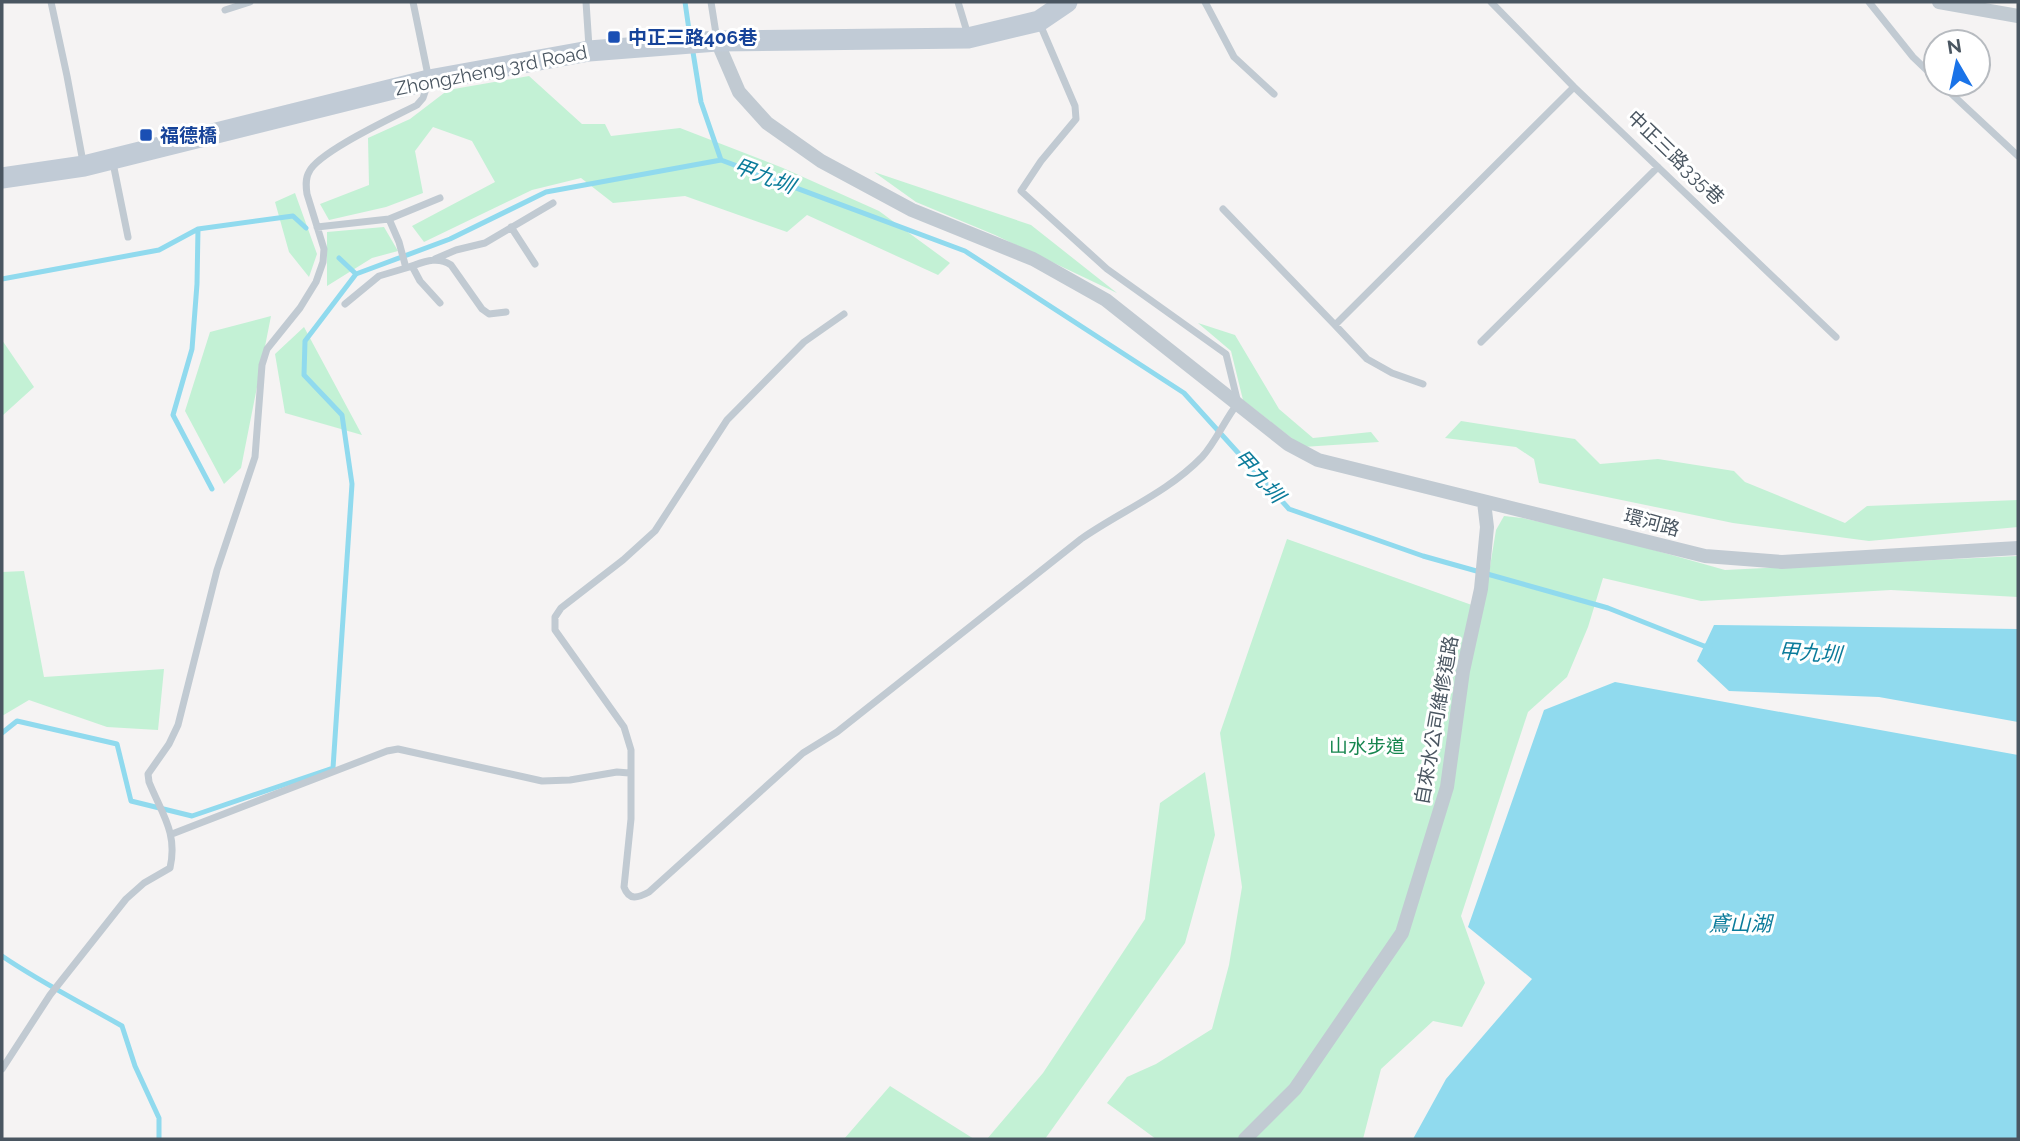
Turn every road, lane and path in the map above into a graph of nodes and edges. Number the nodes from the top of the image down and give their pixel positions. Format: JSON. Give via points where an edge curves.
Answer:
{"nodes":[{"id":1,"x":51,"y":2,"type":"edge"},
{"id":2,"x":250,"y":2,"type":"edge"},
{"id":3,"x":413,"y":2,"type":"edge"},
{"id":4,"x":586,"y":2,"type":"edge"},
{"id":5,"x":710,"y":2,"type":"edge"},
{"id":6,"x":958,"y":2,"type":"edge"},
{"id":7,"x":1067,"y":2,"type":"edge"},
{"id":8,"x":1205,"y":2,"type":"edge"},
{"id":9,"x":1491,"y":2,"type":"edge"},
{"id":10,"x":1868,"y":2,"type":"edge"},
{"id":11,"x":1943,"y":2,"type":"edge"},
{"id":12,"x":225,"y":10,"type":"dead end"},
{"id":13,"x":2018,"y":16,"type":"edge"},
{"id":14,"x":1039,"y":21,"type":"junction"},
{"id":15,"x":968,"y":38,"type":"junction"},
{"id":16,"x":713,"y":41,"type":"junction"},
{"id":17,"x":589,"y":51,"type":"junction"},
{"id":18,"x":1922,"y":66,"type":"edge"},
{"id":19,"x":429,"y":80,"type":"junction"},
{"id":20,"x":1574,"y":87,"type":"junction"},
{"id":21,"x":1274,"y":94,"type":"dead end"},
{"id":22,"x":1956,"y":98,"type":"edge"},
{"id":23,"x":2018,"y":156,"type":"edge"},
{"id":24,"x":112,"y":158,"type":"junction"},
{"id":25,"x":84,"y":166,"type":"junction"},
{"id":26,"x":1658,"y":167,"type":"junction"},
{"id":27,"x":2,"y":177,"type":"edge"},
{"id":28,"x":440,"y":198,"type":"dead end"},
{"id":29,"x":553,"y":203,"type":"dead end"},
{"id":30,"x":1223,"y":209,"type":"dead end"},
{"id":31,"x":389,"y":219,"type":"junction"},
{"id":32,"x":317,"y":227,"type":"junction"},
{"id":33,"x":511,"y":227,"type":"junction"},
{"id":34,"x":128,"y":237,"type":"dead end"},
{"id":35,"x":435,"y":259,"type":"junction"},
{"id":36,"x":535,"y":264,"type":"dead end"},
{"id":37,"x":408,"y":266,"type":"junction"},
{"id":38,"x":440,"y":303,"type":"dead end"},
{"id":39,"x":345,"y":304,"type":"dead end"},
{"id":40,"x":506,"y":312,"type":"dead end"},
{"id":41,"x":844,"y":314,"type":"dead end"},
{"id":42,"x":1335,"y":325,"type":"junction"},
{"id":43,"x":1836,"y":337,"type":"dead end"},
{"id":44,"x":1481,"y":342,"type":"dead end"},
{"id":45,"x":1423,"y":384,"type":"dead end"},
{"id":46,"x":1238,"y":403,"type":"junction"},
{"id":47,"x":1484,"y":502,"type":"junction"},
{"id":48,"x":2018,"y":548,"type":"edge"},
{"id":49,"x":629,"y":773,"type":"junction"},
{"id":50,"x":172,"y":834,"type":"junction"},
{"id":51,"x":2,"y":1069,"type":"edge"},
{"id":52,"x":1245,"y":1139,"type":"edge"}],
"edges":[{"from":1,"to":25,"type":"lane"},
{"from":2,"to":12,"type":"lane"},
{"from":3,"to":19,"type":"lane"},
{"from":4,"to":17,"type":"lane"},
{"from":5,"to":16,"type":"lane"},
{"from":6,"to":15,"type":"lane"},
{"from":7,"to":14,"type":"street","name":"Zhongzheng 3rd Road"},
{"from":8,"to":21,"type":"lane","via":[[1234,57]]},
{"from":9,"to":20,"type":"lane","name":"中正三路335巷"},
{"from":10,"to":18,"type":"lane"},
{"from":11,"to":13,"type":"street"},
{"from":14,"to":15,"type":"street","name":"Zhongzheng 3rd Road"},
{"from":14,"to":46,"type":"lane","via":[[1075,106],[1076,119],[1021,191],[1107,270],[1226,354]]},
{"from":15,"to":16,"type":"street","name":"Zhongzheng 3rd Road"},
{"from":16,"to":17,"type":"street","name":"Zhongzheng 3rd Road"},
{"from":16,"to":46,"type":"street","name":"環河路","via":[[739,92],[767,123],[821,161],[912,210],[1032,259],[1106,300]]},
{"from":17,"to":19,"type":"street","name":"Zhongzheng 3rd Road"},
{"from":19,"to":24,"type":"street","name":"Zhongzheng 3rd Road"},
{"from":19,"to":32,"type":"lane","via":[[417,105],[357,136],[309,171],[307,194]]},
{"from":20,"to":26,"type":"lane","name":"中正三路335巷"},
{"from":20,"to":42,"type":"lane"},
{"from":22,"to":23,"type":"lane"},
{"from":24,"to":25,"type":"street","name":"Zhongzheng 3rd Road"},
{"from":24,"to":34,"type":"lane"},
{"from":25,"to":27,"type":"street","name":"Zhongzheng 3rd Road"},
{"from":26,"to":43,"type":"lane","name":"中正三路335巷"},
{"from":26,"to":44,"type":"lane"},
{"from":28,"to":31,"type":"lane"},
{"from":29,"to":33,"type":"lane"},
{"from":30,"to":42,"type":"lane"},
{"from":31,"to":32,"type":"lane"},
{"from":31,"to":37,"type":"lane"},
{"from":32,"to":50,"type":"lane","via":[[323,262],[300,308],[267,349],[255,457],[217,570],[178,725],[148,774]]},
{"from":33,"to":35,"type":"lane","via":[[485,243]]},
{"from":33,"to":36,"type":"lane"},
{"from":35,"to":37,"type":"lane"},
{"from":35,"to":40,"type":"lane","via":[[451,265],[482,309],[489,314]]},
{"from":37,"to":38,"type":"lane"},
{"from":37,"to":39,"type":"lane","via":[[379,276]]},
{"from":41,"to":49,"type":"lane","via":[[804,342],[727,420],[655,531],[555,617],[555,631],[624,727],[631,750]]},
{"from":42,"to":45,"type":"lane","via":[[1367,359]]},
{"from":46,"to":47,"type":"street","name":"環河路","via":[[1288,444],[1318,460]]},
{"from":46,"to":49,"type":"lane","via":[[1204,455],[1175,481],[1081,539],[803,753],[649,892],[632,897],[624,887],[631,820]]},
{"from":47,"to":48,"type":"street","name":"環河路","via":[[1704,556],[1782,562]]},
{"from":47,"to":52,"type":"street","name":"自來水公司維修道路","via":[[1487,527],[1481,589],[1463,671],[1447,787],[1402,933],[1296,1089]]},
{"from":49,"to":50,"type":"lane","via":[[542,781],[398,749]]},
{"from":50,"to":51,"type":"lane","via":[[170,868],[127,899],[51,993]]}]}
